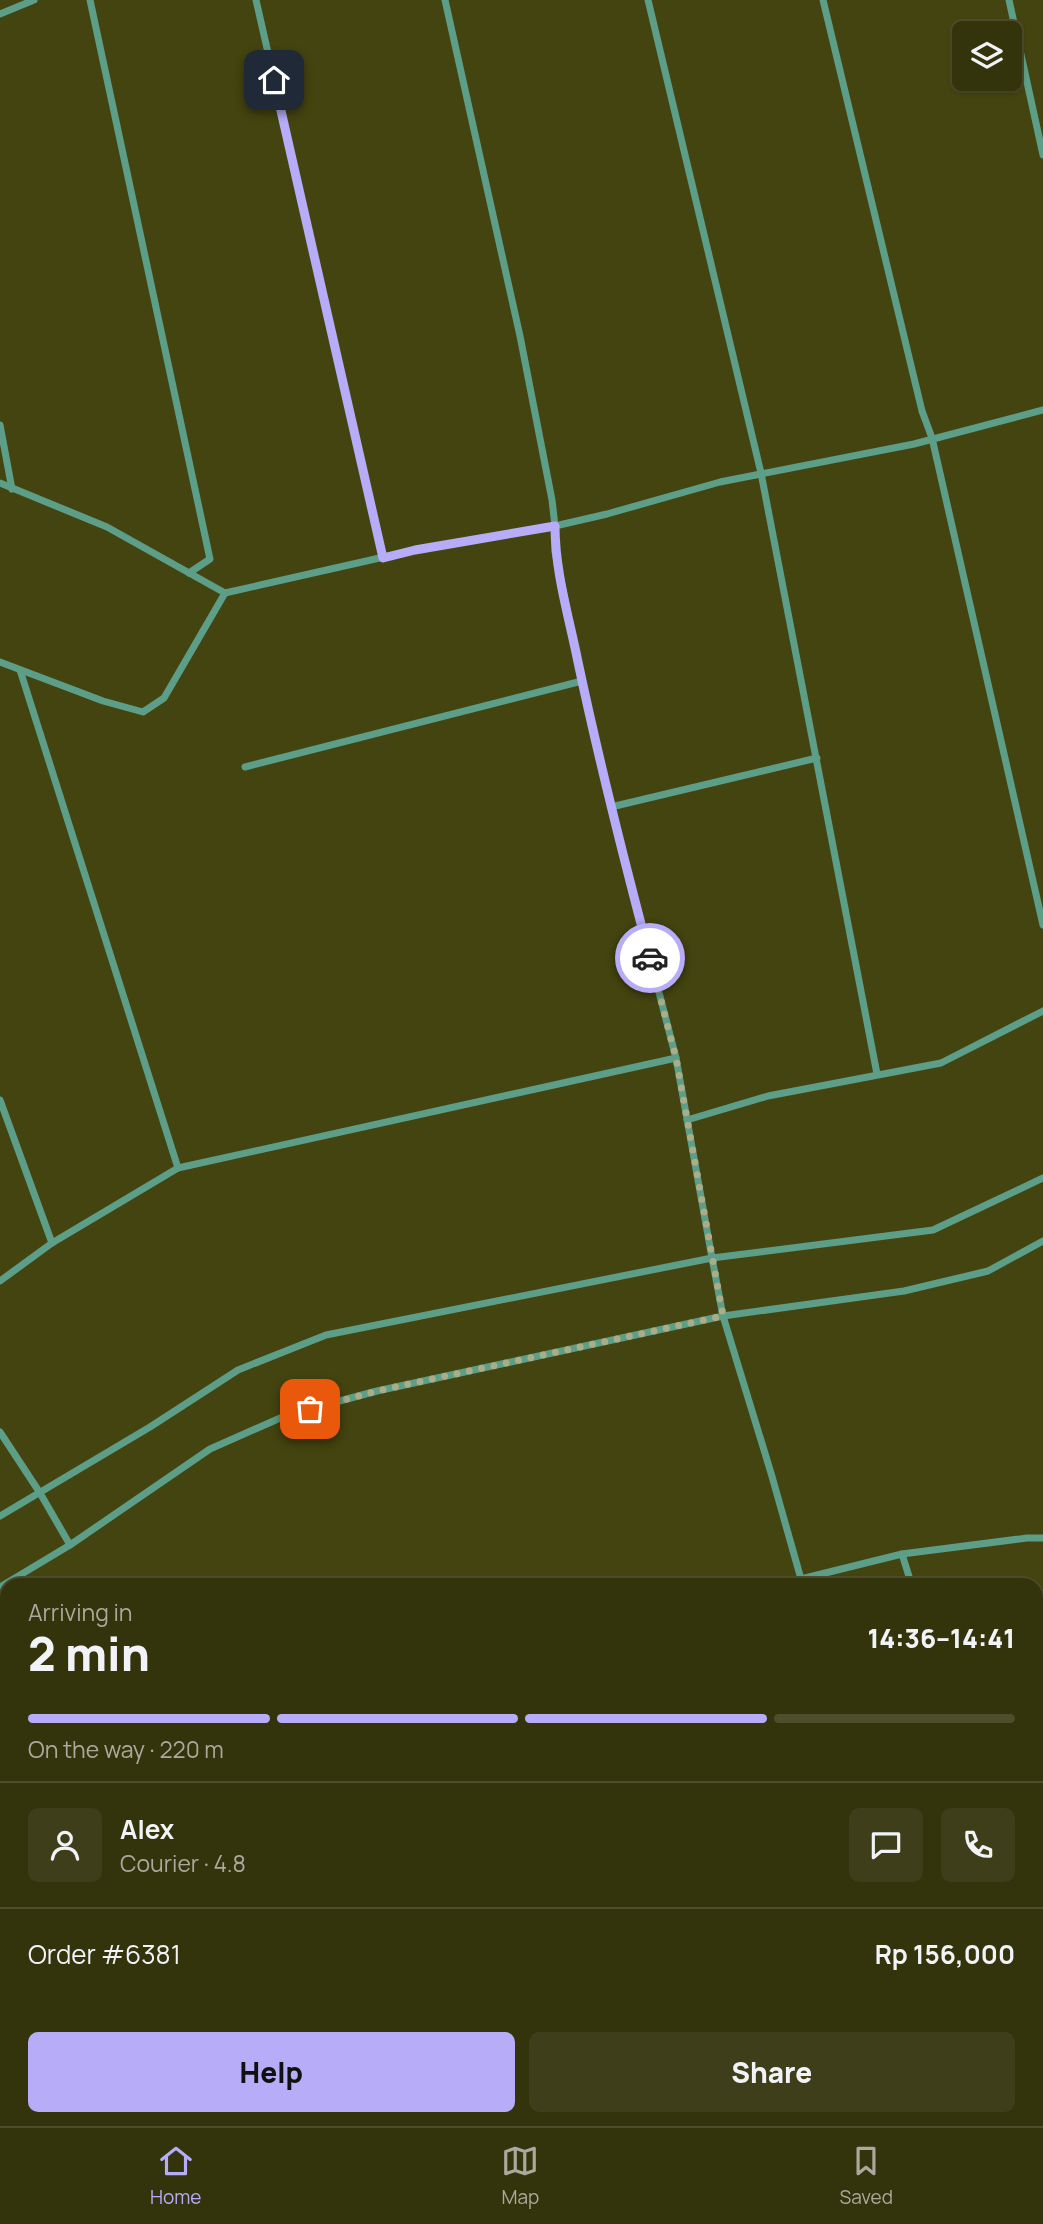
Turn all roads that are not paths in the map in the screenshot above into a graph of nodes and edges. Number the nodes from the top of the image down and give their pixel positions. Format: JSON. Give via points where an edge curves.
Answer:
{"nodes":[{"id":1,"x":34,"y":0,"type":"edge"},
{"id":2,"x":90,"y":0,"type":"edge"},
{"id":3,"x":256,"y":0,"type":"edge"},
{"id":4,"x":445,"y":0,"type":"edge"},
{"id":5,"x":648,"y":0,"type":"edge"},
{"id":6,"x":823,"y":0,"type":"edge"},
{"id":7,"x":1009,"y":0,"type":"edge"},
{"id":8,"x":0,"y":14,"type":"edge"},
{"id":9,"x":1043,"y":155,"type":"edge"},
{"id":10,"x":1043,"y":410,"type":"edge"},
{"id":11,"x":0,"y":425,"type":"edge"},
{"id":12,"x":932,"y":439,"type":"junction"},
{"id":13,"x":761,"y":473,"type":"junction"},
{"id":14,"x":0,"y":484,"type":"edge"},
{"id":15,"x":12,"y":489,"type":"junction"},
{"id":16,"x":555,"y":526,"type":"junction"},
{"id":17,"x":383,"y":558,"type":"junction"},
{"id":18,"x":189,"y":573,"type":"junction"},
{"id":19,"x":225,"y":593,"type":"junction"},
{"id":20,"x":0,"y":662,"type":"edge"},
{"id":21,"x":20,"y":670,"type":"junction"},
{"id":22,"x":582,"y":681,"type":"junction"},
{"id":23,"x":817,"y":758,"type":"junction"},
{"id":24,"x":245,"y":767,"type":"dead end"},
{"id":25,"x":611,"y":807,"type":"junction"},
{"id":26,"x":1043,"y":925,"type":"edge"},
{"id":27,"x":1043,"y":1011,"type":"edge"},
{"id":28,"x":676,"y":1058,"type":"junction"},
{"id":29,"x":877,"y":1074,"type":"junction"},
{"id":30,"x":0,"y":1100,"type":"edge"},
{"id":31,"x":687,"y":1120,"type":"junction"},
{"id":32,"x":178,"y":1168,"type":"junction"},
{"id":33,"x":1043,"y":1178,"type":"edge"},
{"id":34,"x":1043,"y":1241,"type":"edge"},
{"id":35,"x":52,"y":1243,"type":"junction"},
{"id":36,"x":712,"y":1258,"type":"junction"},
{"id":37,"x":0,"y":1281,"type":"edge"},
{"id":38,"x":723,"y":1316,"type":"junction"},
{"id":39,"x":0,"y":1432,"type":"edge"},
{"id":40,"x":40,"y":1493,"type":"junction"},
{"id":41,"x":0,"y":1516,"type":"edge"},
{"id":42,"x":1043,"y":1538,"type":"edge"},
{"id":43,"x":70,"y":1545,"type":"junction"},
{"id":44,"x":902,"y":1554,"type":"junction"},
{"id":45,"x":15,"y":1578,"type":"edge"},
{"id":46,"x":801,"y":1578,"type":"edge"},
{"id":47,"x":805,"y":1578,"type":"edge"},
{"id":48,"x":910,"y":1578,"type":"edge"}],
"edges":[{"from":1,"to":8,"type":"street"},
{"from":2,"to":18,"type":"street","via":[[210,559]]},
{"from":3,"to":17,"type":"street"},
{"from":4,"to":16,"type":"street","via":[[520,335]]},
{"from":5,"to":13,"type":"street"},
{"from":6,"to":12,"type":"street"},
{"from":7,"to":9,"type":"street"},
{"from":10,"to":12,"type":"street"},
{"from":11,"to":15,"type":"street"},
{"from":12,"to":13,"type":"street"},
{"from":12,"to":26,"type":"street"},
{"from":13,"to":16,"type":"street"},
{"from":13,"to":23,"type":"street"},
{"from":14,"to":15,"type":"street"},
{"from":15,"to":18,"type":"street","via":[[107,527]]},
{"from":16,"to":17,"type":"street"},
{"from":16,"to":22,"type":"street","via":[[555,552]]},
{"from":17,"to":19,"type":"street"},
{"from":18,"to":19,"type":"street"},
{"from":19,"to":21,"type":"street","via":[[164,698],[143,712]]},
{"from":20,"to":21,"type":"street"},
{"from":21,"to":32,"type":"street"},
{"from":22,"to":24,"type":"street"},
{"from":22,"to":25,"type":"street"},
{"from":23,"to":25,"type":"street"},
{"from":23,"to":29,"type":"street"},
{"from":25,"to":28,"type":"street"},
{"from":27,"to":29,"type":"street","via":[[941,1063]]},
{"from":28,"to":31,"type":"street"},
{"from":28,"to":32,"type":"street"},
{"from":29,"to":31,"type":"street","via":[[768,1096]]},
{"from":30,"to":35,"type":"street"},
{"from":31,"to":36,"type":"street"},
{"from":32,"to":35,"type":"street"},
{"from":33,"to":36,"type":"street","via":[[933,1230]]},
{"from":34,"to":38,"type":"street","via":[[988,1271],[904,1291]]},
{"from":35,"to":37,"type":"street"},
{"from":36,"to":38,"type":"street"},
{"from":36,"to":40,"type":"street","via":[[326,1335],[238,1370]]},
{"from":38,"to":43,"type":"street","via":[[287,1415],[209,1449]]},
{"from":38,"to":46,"type":"street"},
{"from":39,"to":40,"type":"street"},
{"from":40,"to":41,"type":"street"},
{"from":40,"to":43,"type":"street"},
{"from":42,"to":44,"type":"street"},
{"from":43,"to":45,"type":"street"},
{"from":44,"to":47,"type":"street"},
{"from":44,"to":48,"type":"street"}]}
